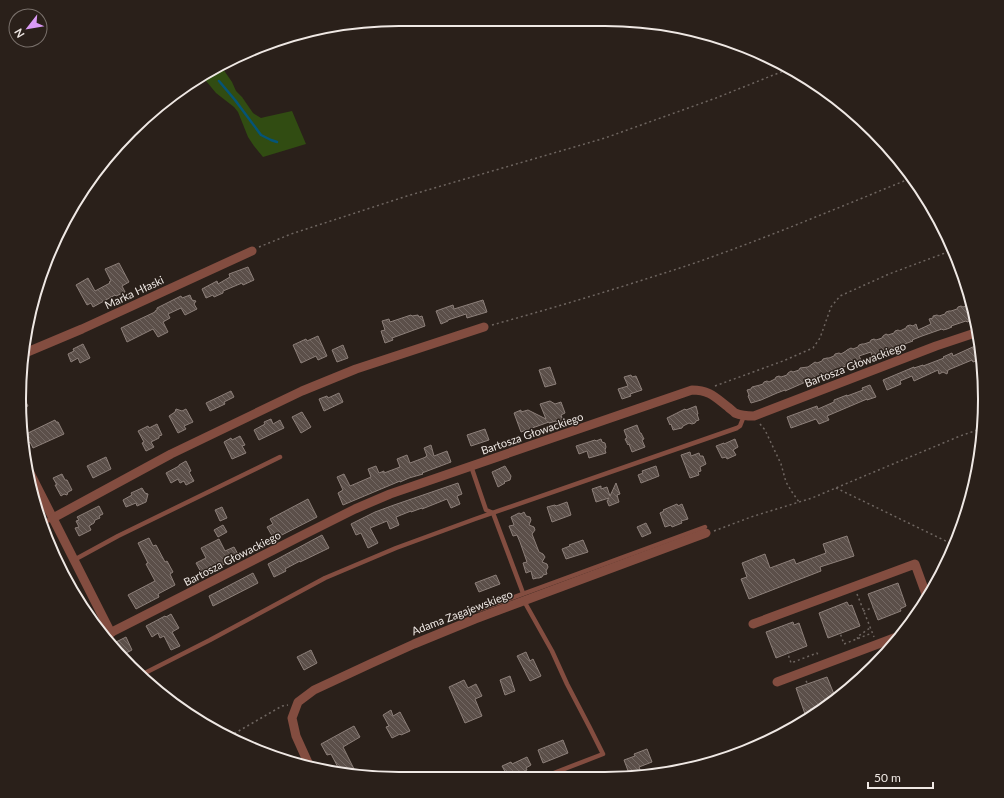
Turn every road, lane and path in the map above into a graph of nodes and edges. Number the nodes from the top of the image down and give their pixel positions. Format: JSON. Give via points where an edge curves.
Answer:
{"nodes":[{"id":1,"x":783,"y":71,"type":"edge"},
{"id":2,"x":907,"y":180,"type":"edge"},
{"id":3,"x":252,"y":251,"type":"joint"},
{"id":4,"x":948,"y":252,"type":"edge"},
{"id":5,"x":484,"y":327,"type":"joint"},
{"id":6,"x":972,"y":334,"type":"edge"},
{"id":7,"x":29,"y":351,"type":"edge"},
{"id":8,"x":703,"y":391,"type":"junction"},
{"id":9,"x":744,"y":416,"type":"junction"},
{"id":10,"x":754,"y":416,"type":"junction"},
{"id":11,"x":976,"y":431,"type":"edge"},
{"id":12,"x":280,"y":457,"type":"dead end"},
{"id":13,"x":471,"y":466,"type":"junction"},
{"id":14,"x":36,"y":485,"type":"edge"},
{"id":15,"x":836,"y":488,"type":"junction"},
{"id":16,"x":799,"y":502,"type":"junction"},
{"id":17,"x":494,"y":513,"type":"junction"},
{"id":18,"x":53,"y":518,"type":"junction"},
{"id":19,"x":47,"y":521,"type":"edge"},
{"id":20,"x":706,"y":530,"type":"joint"},
{"id":21,"x":58,"y":543,"type":"dead end"},
{"id":22,"x":950,"y":543,"type":"edge"},
{"id":23,"x":55,"y":545,"type":"edge"},
{"id":24,"x":74,"y":560,"type":"junction"},
{"id":25,"x":854,"y":587,"type":"junction"},
{"id":26,"x":925,"y":591,"type":"edge"},
{"id":27,"x":523,"y":597,"type":"junction"},
{"id":28,"x":878,"y":606,"type":"dead end"},
{"id":29,"x":479,"y":610,"type":"dead end"},
{"id":30,"x":864,"y":610,"type":"junction"},
{"id":31,"x":754,"y":624,"type":"dead end"},
{"id":32,"x":104,"y":627,"type":"edge"},
{"id":33,"x":870,"y":628,"type":"junction"},
{"id":34,"x":839,"y":630,"type":"dead end"},
{"id":35,"x":109,"y":633,"type":"edge"},
{"id":36,"x":872,"y":633,"type":"junction"},
{"id":37,"x":858,"y":639,"type":"junction"},
{"id":38,"x":890,"y":639,"type":"edge"},
{"id":39,"x":877,"y":644,"type":"junction"},
{"id":40,"x":787,"y":651,"type":"dead end"},
{"id":41,"x":822,"y":665,"type":"junction"},
{"id":42,"x":146,"y":673,"type":"edge"},
{"id":43,"x":776,"y":682,"type":"dead end"},
{"id":44,"x":298,"y":702,"type":"junction"},
{"id":45,"x":234,"y":734,"type":"edge"},
{"id":46,"x":307,"y":760,"type":"edge"},
{"id":47,"x":556,"y":772,"type":"edge"}],
"edges":[{"from":1,"to":3,"type":"path","via":[[605,138],[399,198],[291,234]]},
{"from":2,"to":5,"type":"path","via":[[687,266]]},
{"from":3,"to":7,"type":"street","name":"Marka Hłaski"},
{"from":4,"to":8,"type":"path","via":[[840,296],[831,307],[820,338],[813,348]]},
{"from":5,"to":18,"type":"street","via":[[356,369],[302,391],[171,454]]},
{"from":6,"to":10,"type":"street","name":"Bartosza Głowackiego"},
{"from":8,"to":9,"type":"street","name":"Bartosza Głowackiego"},
{"from":8,"to":13,"type":"street","name":"Bartosza Głowackiego","via":[[692,390]]},
{"from":9,"to":10,"type":"street","name":"Bartosza Głowackiego"},
{"from":9,"to":17,"type":"lane","via":[[737,428]]},
{"from":10,"to":16,"type":"path","via":[[765,430],[781,464],[786,482]]},
{"from":11,"to":15,"type":"path"},
{"from":12,"to":24,"type":"lane"},
{"from":13,"to":17,"type":"lane","via":[[486,510]]},
{"from":13,"to":35,"type":"street","name":"Bartosza Głowackiego","via":[[355,509]]},
{"from":14,"to":18,"type":"street"},
{"from":15,"to":16,"type":"path"},
{"from":15,"to":22,"type":"path"},
{"from":16,"to":20,"type":"path"},
{"from":17,"to":27,"type":"lane"},
{"from":17,"to":42,"type":"lane","via":[[396,548],[325,578]]},
{"from":18,"to":19,"type":"lane"},
{"from":18,"to":24,"type":"street"},
{"from":20,"to":27,"type":"street","name":"Adama Zagajewskiego"},
{"from":21,"to":23,"type":"path"},
{"from":24,"to":32,"type":"street"},
{"from":25,"to":26,"type":"street","via":[[915,564]]},
{"from":25,"to":30,"type":"path"},
{"from":25,"to":31,"type":"street"},
{"from":27,"to":29,"type":"lane"},
{"from":27,"to":44,"type":"street","name":"Adama Zagajewskiego","via":[[372,662],[314,690]]},
{"from":27,"to":47,"type":"lane","via":[[603,754]]},
{"from":28,"to":30,"type":"path"},
{"from":30,"to":33,"type":"path"},
{"from":33,"to":36,"type":"path"},
{"from":33,"to":37,"type":"path","via":[[857,637]]},
{"from":34,"to":37,"type":"path","via":[[844,644]]},
{"from":36,"to":37,"type":"path"},
{"from":36,"to":39,"type":"path"},
{"from":38,"to":39,"type":"street"},
{"from":39,"to":41,"type":"street"},
{"from":40,"to":41,"type":"path","via":[[792,663],[817,653]]},
{"from":41,"to":43,"type":"street"},
{"from":44,"to":45,"type":"path","via":[[282,706]]},
{"from":44,"to":46,"type":"street","via":[[292,718],[296,736]]}]}
